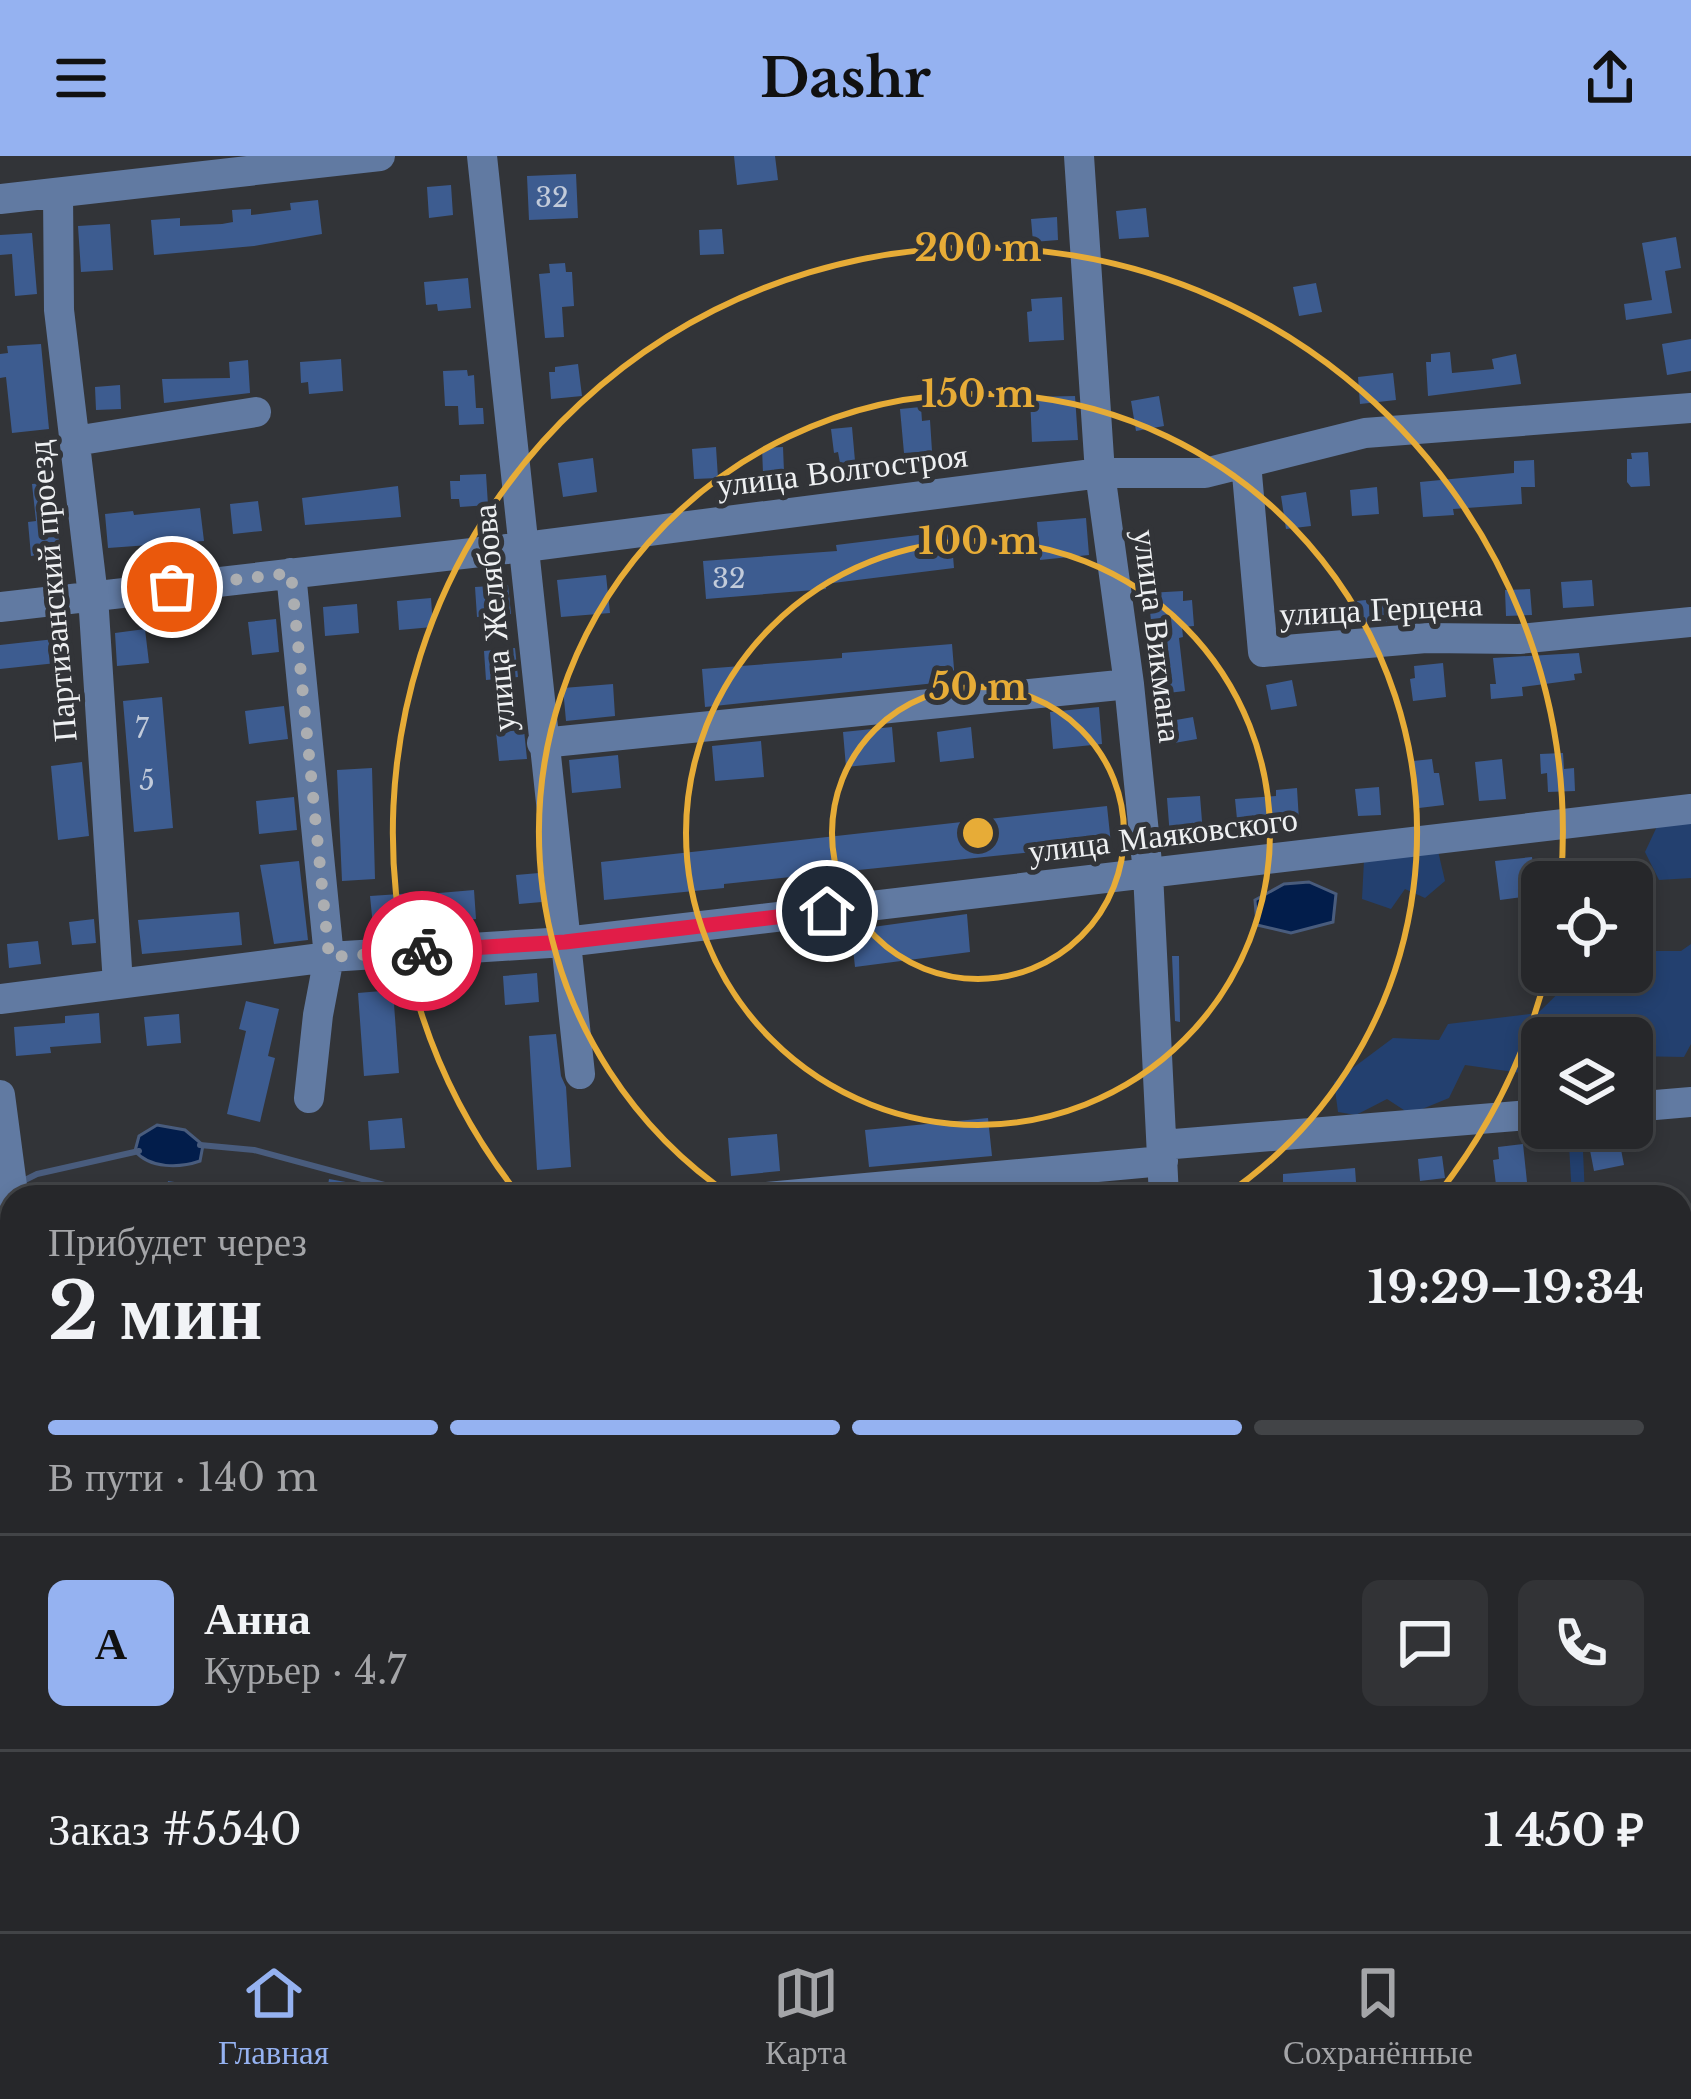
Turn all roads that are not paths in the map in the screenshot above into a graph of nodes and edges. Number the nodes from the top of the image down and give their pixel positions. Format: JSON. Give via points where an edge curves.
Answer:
{"nodes":[{"id":1,"x":380,"y":156,"type":"edge"},
{"id":2,"x":482,"y":156,"type":"edge"},
{"id":3,"x":1079,"y":156,"type":"edge"},
{"id":4,"x":58,"y":193,"type":"junction"},
{"id":5,"x":0,"y":199,"type":"edge"},
{"id":6,"x":1691,"y":408,"type":"edge"},
{"id":7,"x":256,"y":412,"type":"dead end"},
{"id":8,"x":75,"y":441,"type":"junction"},
{"id":9,"x":1246,"y":463,"type":"junction"},
{"id":10,"x":1100,"y":473,"type":"junction"},
{"id":11,"x":525,"y":548,"type":"junction"},
{"id":12,"x":291,"y":573,"type":"junction"},
{"id":13,"x":93,"y":596,"type":"junction"},
{"id":14,"x":0,"y":607,"type":"edge"},
{"id":15,"x":1691,"y":622,"type":"edge"},
{"id":16,"x":1129,"y":683,"type":"junction"},
{"id":17,"x":542,"y":743,"type":"junction"},
{"id":18,"x":1691,"y":809,"type":"edge"},
{"id":19,"x":1148,"y":873,"type":"junction"},
{"id":20,"x":565,"y":942,"type":"junction"},
{"id":21,"x":329,"y":957,"type":"junction"},
{"id":22,"x":118,"y":983,"type":"junction"},
{"id":23,"x":0,"y":999,"type":"edge"},
{"id":24,"x":580,"y":1074,"type":"dead end"},
{"id":25,"x":0,"y":1095,"type":"edge"},
{"id":26,"x":309,"y":1098,"type":"dead end"},
{"id":27,"x":1691,"y":1102,"type":"edge"},
{"id":28,"x":1653,"y":1105,"type":"edge"},
{"id":29,"x":1521,"y":1116,"type":"edge"},
{"id":30,"x":1162,"y":1153,"type":"junction"},
{"id":31,"x":12,"y":1185,"type":"edge"},
{"id":32,"x":875,"y":1185,"type":"edge"},
{"id":33,"x":1164,"y":1185,"type":"edge"}],
"edges":[{"from":1,"to":4,"type":"street"},
{"from":2,"to":11,"type":"street","name":"улица Желябова"},
{"from":3,"to":10,"type":"street","name":"улица Викмана"},
{"from":4,"to":5,"type":"street"},
{"from":4,"to":8,"type":"street","name":"Партизанский проезд","via":[[59,310]]},
{"from":6,"to":9,"type":"street","name":"улица Волгостроя","via":[[1365,434]]},
{"from":7,"to":8,"type":"street"},
{"from":8,"to":13,"type":"street","name":"Партизанский проезд"},
{"from":9,"to":10,"type":"street","name":"улица Волгостроя","via":[[1205,473]]},
{"from":9,"to":15,"type":"street","name":"улица Герцена","via":[[1263,652]]},
{"from":10,"to":11,"type":"street","name":"улица Волгостроя"},
{"from":10,"to":16,"type":"street","name":"улица Викмана"},
{"from":11,"to":12,"type":"street","name":"улица Волгостроя"},
{"from":11,"to":17,"type":"street","name":"улица Желябова"},
{"from":12,"to":13,"type":"street","name":"улица Волгостроя"},
{"from":12,"to":21,"type":"street"},
{"from":13,"to":14,"type":"street","name":"улица Волгостроя"},
{"from":13,"to":22,"type":"street","name":"Партизанский проезд"},
{"from":16,"to":17,"type":"street"},
{"from":16,"to":19,"type":"street","name":"улица Викмана"},
{"from":17,"to":20,"type":"street","name":"улица Желябова"},
{"from":18,"to":19,"type":"street","name":"улица Маяковского"},
{"from":19,"to":20,"type":"street","name":"улица Маяковского"},
{"from":19,"to":30,"type":"street","name":"улица Викмана"},
{"from":20,"to":21,"type":"street","name":"улица Маяковского"},
{"from":20,"to":24,"type":"street","name":"улица Желябова"},
{"from":21,"to":22,"type":"street","name":"улица Маяковского"},
{"from":21,"to":26,"type":"street"},
{"from":22,"to":23,"type":"street","name":"улица Маяковского"},
{"from":25,"to":31,"type":"street"},
{"from":27,"to":28,"type":"street"},
{"from":29,"to":30,"type":"street"},
{"from":30,"to":32,"type":"street"},
{"from":30,"to":33,"type":"street","name":"улица Викмана"}]}
